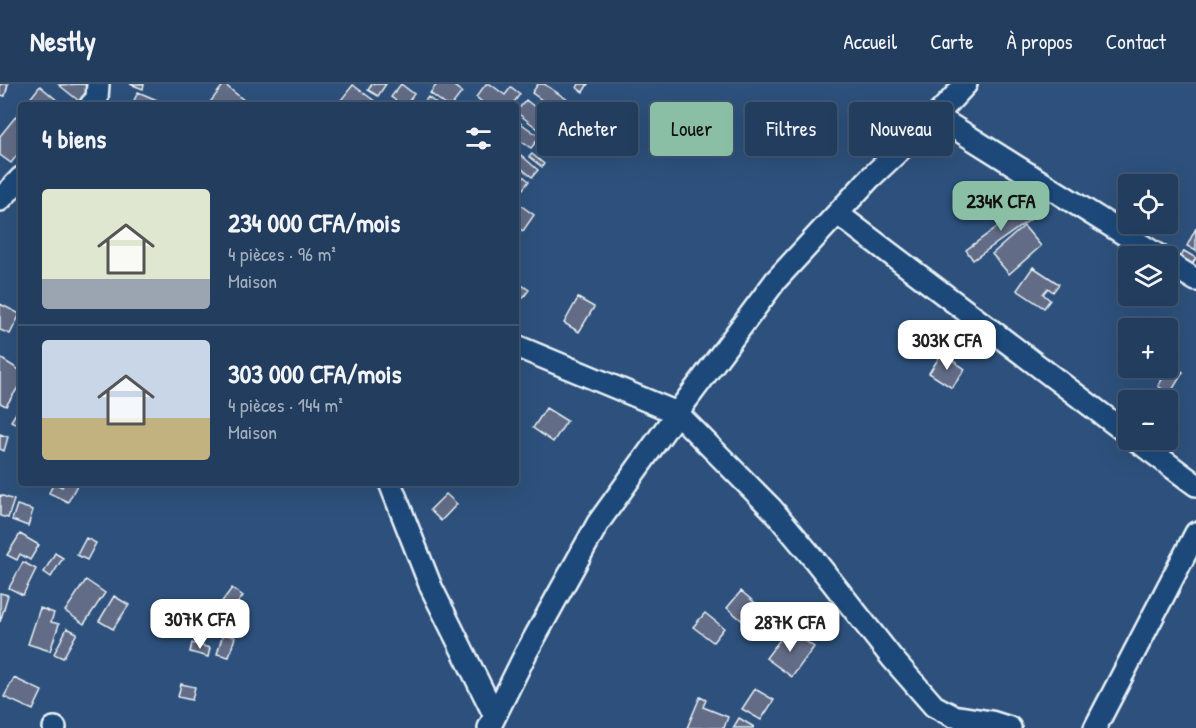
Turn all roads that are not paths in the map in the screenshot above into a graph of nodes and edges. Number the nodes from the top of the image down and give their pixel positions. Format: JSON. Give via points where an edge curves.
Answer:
{"nodes":[{"id":1,"x":966,"y":84,"type":"edge"},
{"id":2,"x":949,"y":102,"type":"edge"},
{"id":3,"x":953,"y":127,"type":"edge"},
{"id":4,"x":893,"y":156,"type":"edge"},
{"id":5,"x":18,"y":181,"type":"edge"},
{"id":6,"x":0,"y":200,"type":"edge"},
{"id":7,"x":838,"y":213,"type":"junction"},
{"id":8,"x":1142,"y":246,"type":"edge"},
{"id":9,"x":1178,"y":269,"type":"edge"},
{"id":10,"x":1196,"y":280,"type":"edge"},
{"id":11,"x":519,"y":347,"type":"edge"},
{"id":12,"x":677,"y":413,"type":"junction"},
{"id":13,"x":1118,"y":426,"type":"edge"},
{"id":14,"x":1149,"y":450,"type":"edge"},
{"id":15,"x":1196,"y":485,"type":"edge"},
{"id":16,"x":391,"y":486,"type":"edge"},
{"id":17,"x":1196,"y":533,"type":"edge"},
{"id":18,"x":492,"y":722,"type":"edge"},
{"id":19,"x":1010,"y":728,"type":"edge"},
{"id":20,"x":1095,"y":728,"type":"edge"}],
"edges":[{"from":1,"to":2,"type":"street"},
{"from":3,"to":8,"type":"street"},
{"from":4,"to":7,"type":"street"},
{"from":5,"to":6,"type":"street"},
{"from":7,"to":12,"type":"street","via":[[776,280]]},
{"from":7,"to":13,"type":"street"},
{"from":9,"to":10,"type":"street"},
{"from":11,"to":12,"type":"street"},
{"from":12,"to":18,"type":"street","via":[[598,523]]},
{"from":12,"to":19,"type":"street","via":[[772,508],[934,706],[953,716]]},
{"from":14,"to":15,"type":"street"},
{"from":16,"to":18,"type":"street","via":[[431,587]]},
{"from":17,"to":20,"type":"street"}]}
